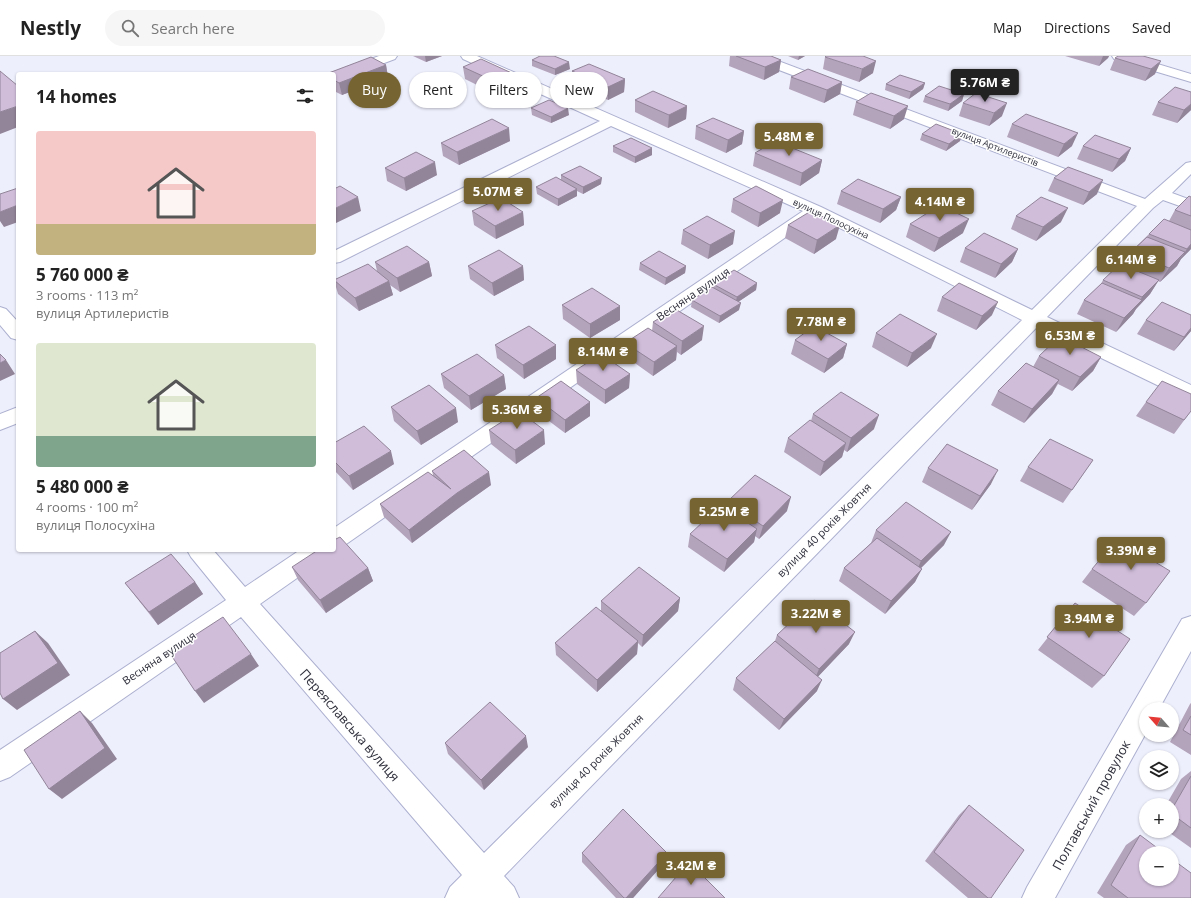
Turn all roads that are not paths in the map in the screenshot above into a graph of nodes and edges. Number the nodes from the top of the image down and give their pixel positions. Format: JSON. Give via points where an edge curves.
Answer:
{"nodes":[{"id":1,"x":392,"y":56,"type":"edge"},
{"id":2,"x":467,"y":56,"type":"edge"},
{"id":3,"x":754,"y":56,"type":"edge"},
{"id":4,"x":1118,"y":56,"type":"edge"},
{"id":5,"x":336,"y":76,"type":"edge"},
{"id":6,"x":1191,"y":78,"type":"edge"},
{"id":7,"x":610,"y":121,"type":"junction"},
{"id":8,"x":1191,"y":166,"type":"edge"},
{"id":9,"x":1154,"y":199,"type":"junction"},
{"id":10,"x":1191,"y":205,"type":"edge"},
{"id":11,"x":815,"y":210,"type":"junction"},
{"id":12,"x":336,"y":257,"type":"edge"},
{"id":13,"x":0,"y":313,"type":"edge"},
{"id":14,"x":1033,"y":318,"type":"junction"},
{"id":15,"x":16,"y":332,"type":"edge"},
{"id":16,"x":1191,"y":393,"type":"edge"},
{"id":17,"x":16,"y":415,"type":"edge"},
{"id":18,"x":0,"y":423,"type":"edge"},
{"id":19,"x":336,"y":539,"type":"edge"},
{"id":20,"x":201,"y":552,"type":"edge"},
{"id":21,"x":316,"y":552,"type":"edge"},
{"id":22,"x":243,"y":602,"type":"junction"},
{"id":23,"x":1191,"y":627,"type":"edge"},
{"id":24,"x":0,"y":767,"type":"edge"},
{"id":25,"x":483,"y":876,"type":"junction"},
{"id":26,"x":461,"y":898,"type":"edge"},
{"id":27,"x":503,"y":898,"type":"edge"},
{"id":28,"x":1038,"y":898,"type":"edge"}],
"edges":[{"from":1,"to":5,"type":"street"},
{"from":2,"to":7,"type":"street","name":"вулиця Полосухіна"},
{"from":3,"to":9,"type":"street","name":"вулиця Артилеристів"},
{"from":4,"to":6,"type":"street"},
{"from":7,"to":11,"type":"street","name":"вулиця Полосухіна"},
{"from":7,"to":12,"type":"street"},
{"from":8,"to":9,"type":"street","name":"вулиця 40 років Жовтня"},
{"from":9,"to":10,"type":"street","name":"вулиця Артилеристів"},
{"from":9,"to":14,"type":"street","name":"вулиця 40 років Жовтня"},
{"from":11,"to":14,"type":"street","name":"вулиця Полосухіна"},
{"from":11,"to":19,"type":"street","name":"Весняна вулиця"},
{"from":13,"to":15,"type":"street"},
{"from":14,"to":16,"type":"street","name":"вулиця Полосухіна"},
{"from":14,"to":25,"type":"street","name":"вулиця 40 років Жовтня"},
{"from":17,"to":18,"type":"street"},
{"from":20,"to":22,"type":"street","name":"Переяславська вулиця"},
{"from":21,"to":22,"type":"street","name":"Весняна вулиця"},
{"from":22,"to":24,"type":"street","name":"Весняна вулиця"},
{"from":22,"to":25,"type":"street","name":"Переяславська вулиця"},
{"from":23,"to":28,"type":"street","name":"Полтавський провулок"},
{"from":25,"to":26,"type":"street","name":"вулиця 40 років Жовтня"},
{"from":25,"to":27,"type":"street","name":"Переяславська вулиця"}]}
